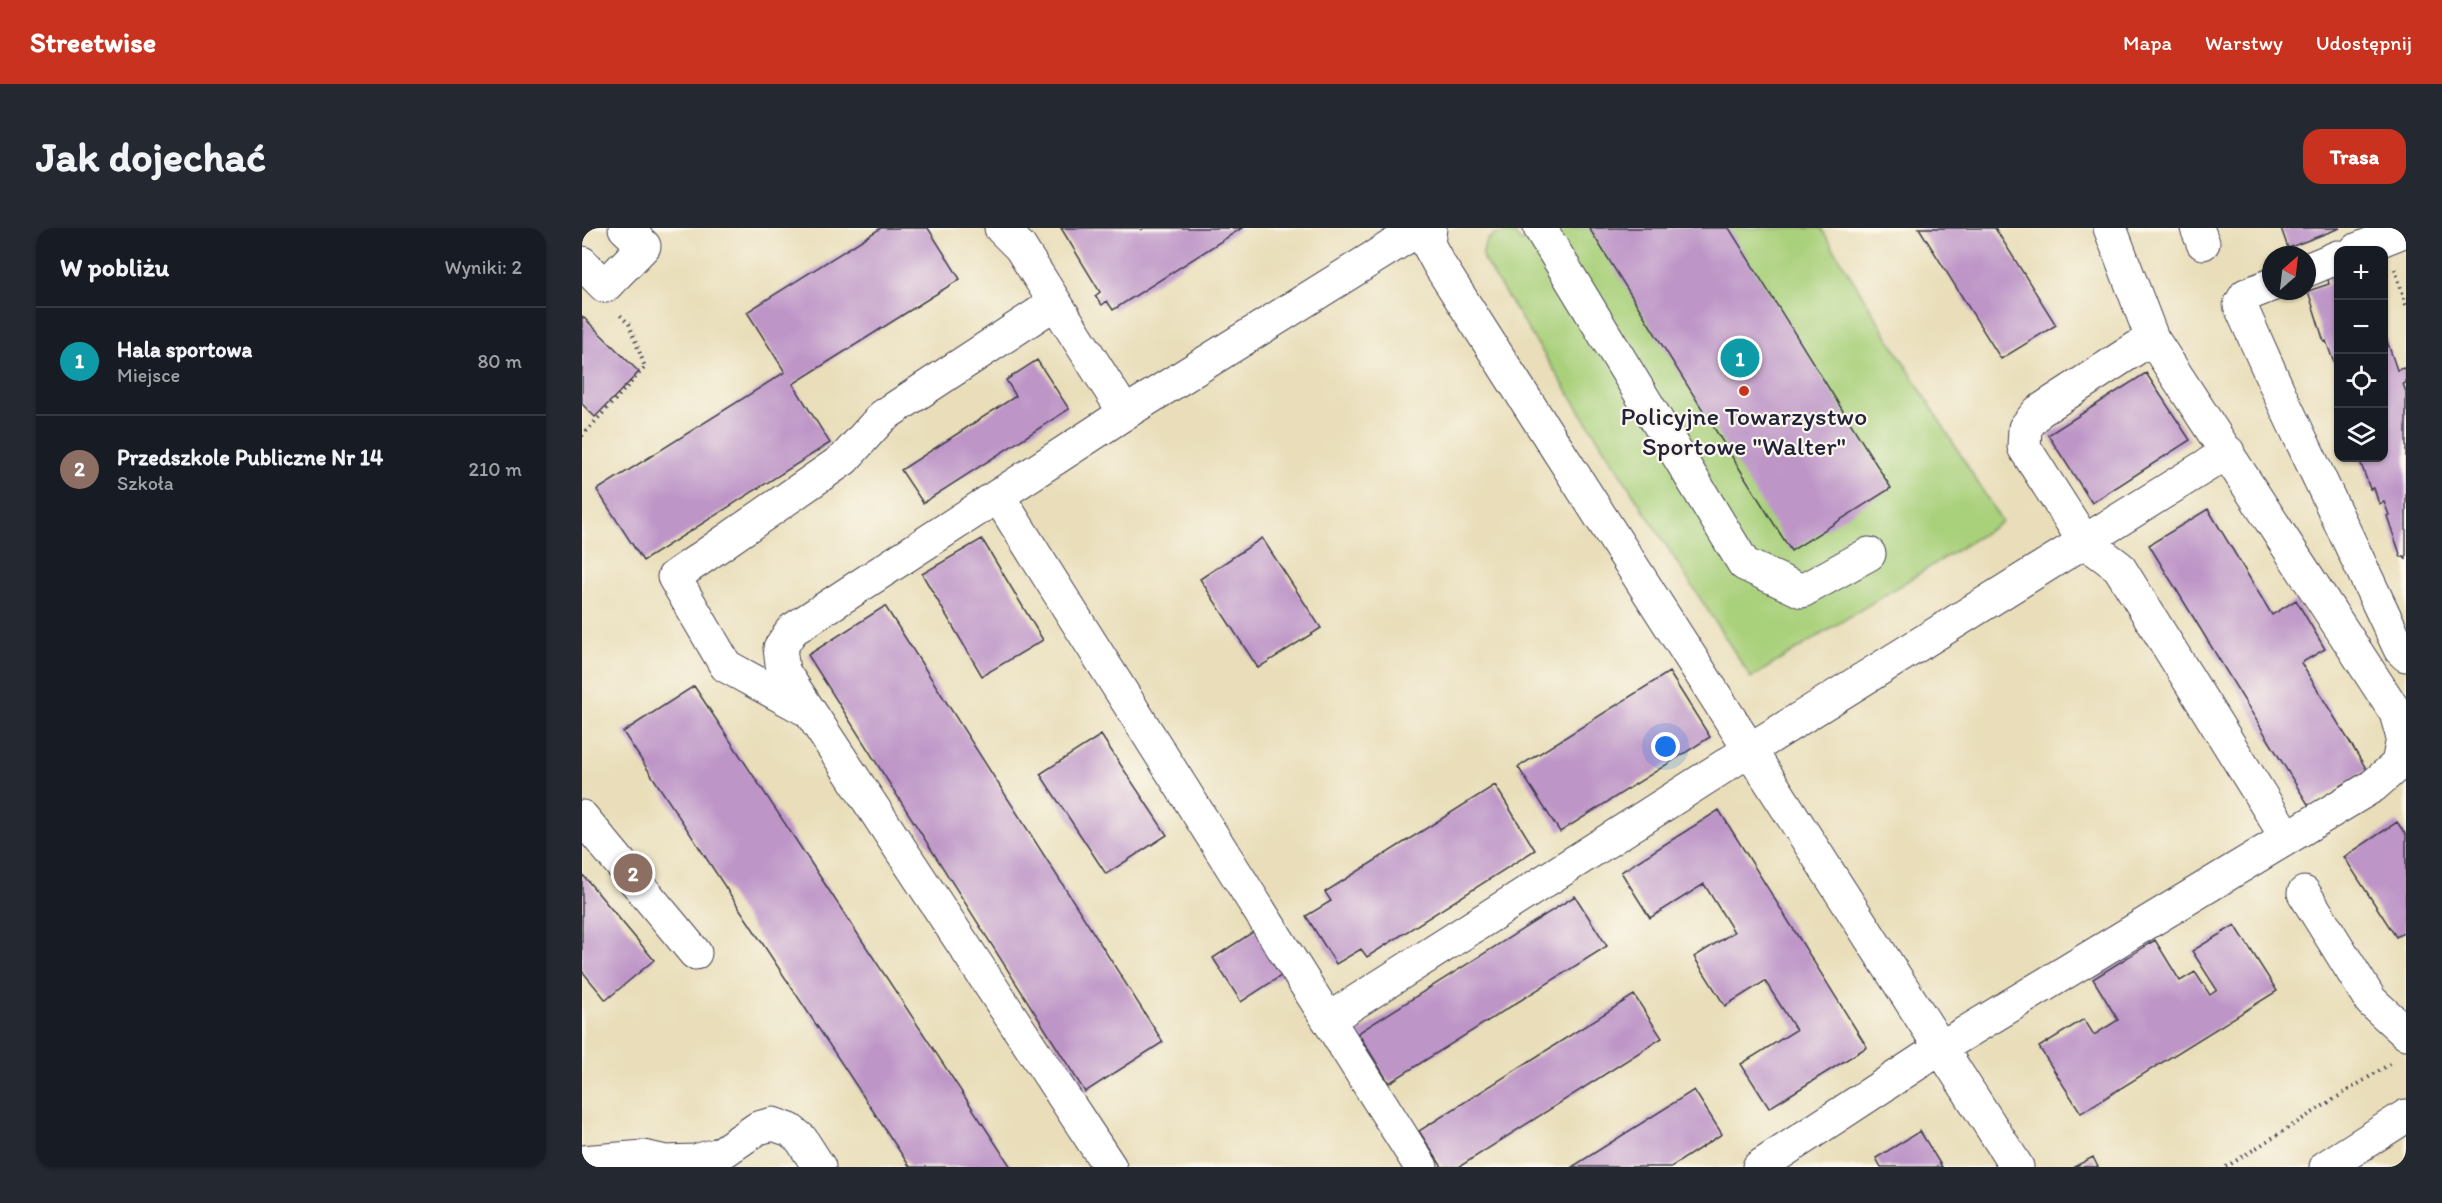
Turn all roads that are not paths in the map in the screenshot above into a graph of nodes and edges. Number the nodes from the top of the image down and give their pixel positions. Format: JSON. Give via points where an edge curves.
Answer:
{"nodes":[{"id":1,"x":1001,"y":228,"type":"edge"},
{"id":2,"x":1421,"y":228,"type":"edge"},
{"id":3,"x":1430,"y":228,"type":"edge"},
{"id":4,"x":1540,"y":228,"type":"edge"},
{"id":5,"x":2110,"y":228,"type":"edge"},
{"id":6,"x":2406,"y":230,"type":"edge"},
{"id":7,"x":638,"y":232,"type":"edge"},
{"id":8,"x":2366,"y":246,"type":"edge"},
{"id":9,"x":2334,"y":259,"type":"edge"},
{"id":10,"x":582,"y":264,"type":"edge"},
{"id":11,"x":2316,"y":266,"type":"edge"},
{"id":12,"x":2262,"y":289,"type":"edge"},
{"id":13,"x":1055,"y":303,"type":"junction"},
{"id":14,"x":2152,"y":338,"type":"junction"},
{"id":15,"x":1125,"y":413,"type":"junction"},
{"id":16,"x":2228,"y":452,"type":"junction"},
{"id":17,"x":998,"y":496,"type":"junction"},
{"id":18,"x":2084,"y":542,"type":"junction"},
{"id":19,"x":1869,"y":554,"type":"dead end"},
{"id":20,"x":2406,"y":655,"type":"edge"},
{"id":21,"x":810,"y":712,"type":"junction"},
{"id":22,"x":1751,"y":749,"type":"junction"},
{"id":23,"x":582,"y":818,"type":"edge"},
{"id":24,"x":2287,"y":838,"type":"junction"},
{"id":25,"x":2304,"y":893,"type":"dead end"},
{"id":26,"x":695,"y":954,"type":"dead end"},
{"id":27,"x":1329,"y":1019,"type":"junction"},
{"id":28,"x":1942,"y":1047,"type":"junction"},
{"id":29,"x":2401,"y":1047,"type":"edge"},
{"id":30,"x":2406,"y":1116,"type":"edge"},
{"id":31,"x":582,"y":1162,"type":"edge"},
{"id":32,"x":819,"y":1167,"type":"edge"},
{"id":33,"x":1110,"y":1167,"type":"edge"},
{"id":34,"x":1421,"y":1167,"type":"edge"},
{"id":35,"x":1759,"y":1167,"type":"edge"},
{"id":36,"x":2017,"y":1167,"type":"edge"},
{"id":37,"x":2326,"y":1167,"type":"edge"}],
"edges":[{"from":1,"to":13,"type":"main road","via":[[1020,248]]},
{"from":2,"to":15,"type":"main road"},
{"from":3,"to":22,"type":"main road","via":[[1428,244],[1440,266]]},
{"from":4,"to":19,"type":"main road","via":[[1744,564],[1802,591]]},
{"from":5,"to":14,"type":"main road"},
{"from":6,"to":8,"type":"main road"},
{"from":7,"to":10,"type":"main road","via":[[644,246],[605,286]]},
{"from":9,"to":11,"type":"main road"},
{"from":12,"to":20,"type":"main road","via":[[2246,295],[2240,305]]},
{"from":13,"to":15,"type":"main road"},
{"from":13,"to":21,"type":"main road","via":[[883,416],[844,459],[674,577],[726,666]]},
{"from":14,"to":16,"type":"main road"},
{"from":14,"to":18,"type":"main road","via":[[2038,412],[2025,428],[2024,447]]},
{"from":15,"to":17,"type":"main road"},
{"from":16,"to":18,"type":"main road"},
{"from":16,"to":24,"type":"main road","via":[[2396,712],[2403,738],[2398,764],[2373,786]]},
{"from":17,"to":21,"type":"main road","via":[[792,630],[780,648],[783,671]]},
{"from":17,"to":27,"type":"main road"},
{"from":18,"to":22,"type":"main road"},
{"from":18,"to":24,"type":"main road","via":[[2119,567]]},
{"from":21,"to":33,"type":"main road"},
{"from":22,"to":27,"type":"main road"},
{"from":22,"to":28,"type":"main road"},
{"from":23,"to":26,"type":"main road"},
{"from":24,"to":28,"type":"main road"},
{"from":25,"to":29,"type":"main road"},
{"from":27,"to":34,"type":"main road"},
{"from":28,"to":35,"type":"main road"},
{"from":28,"to":36,"type":"main road"},
{"from":30,"to":37,"type":"main road"},
{"from":31,"to":32,"type":"main road","via":[[644,1157],[666,1162],[695,1161],[720,1154],[758,1128],[773,1124],[801,1139]]}]}
